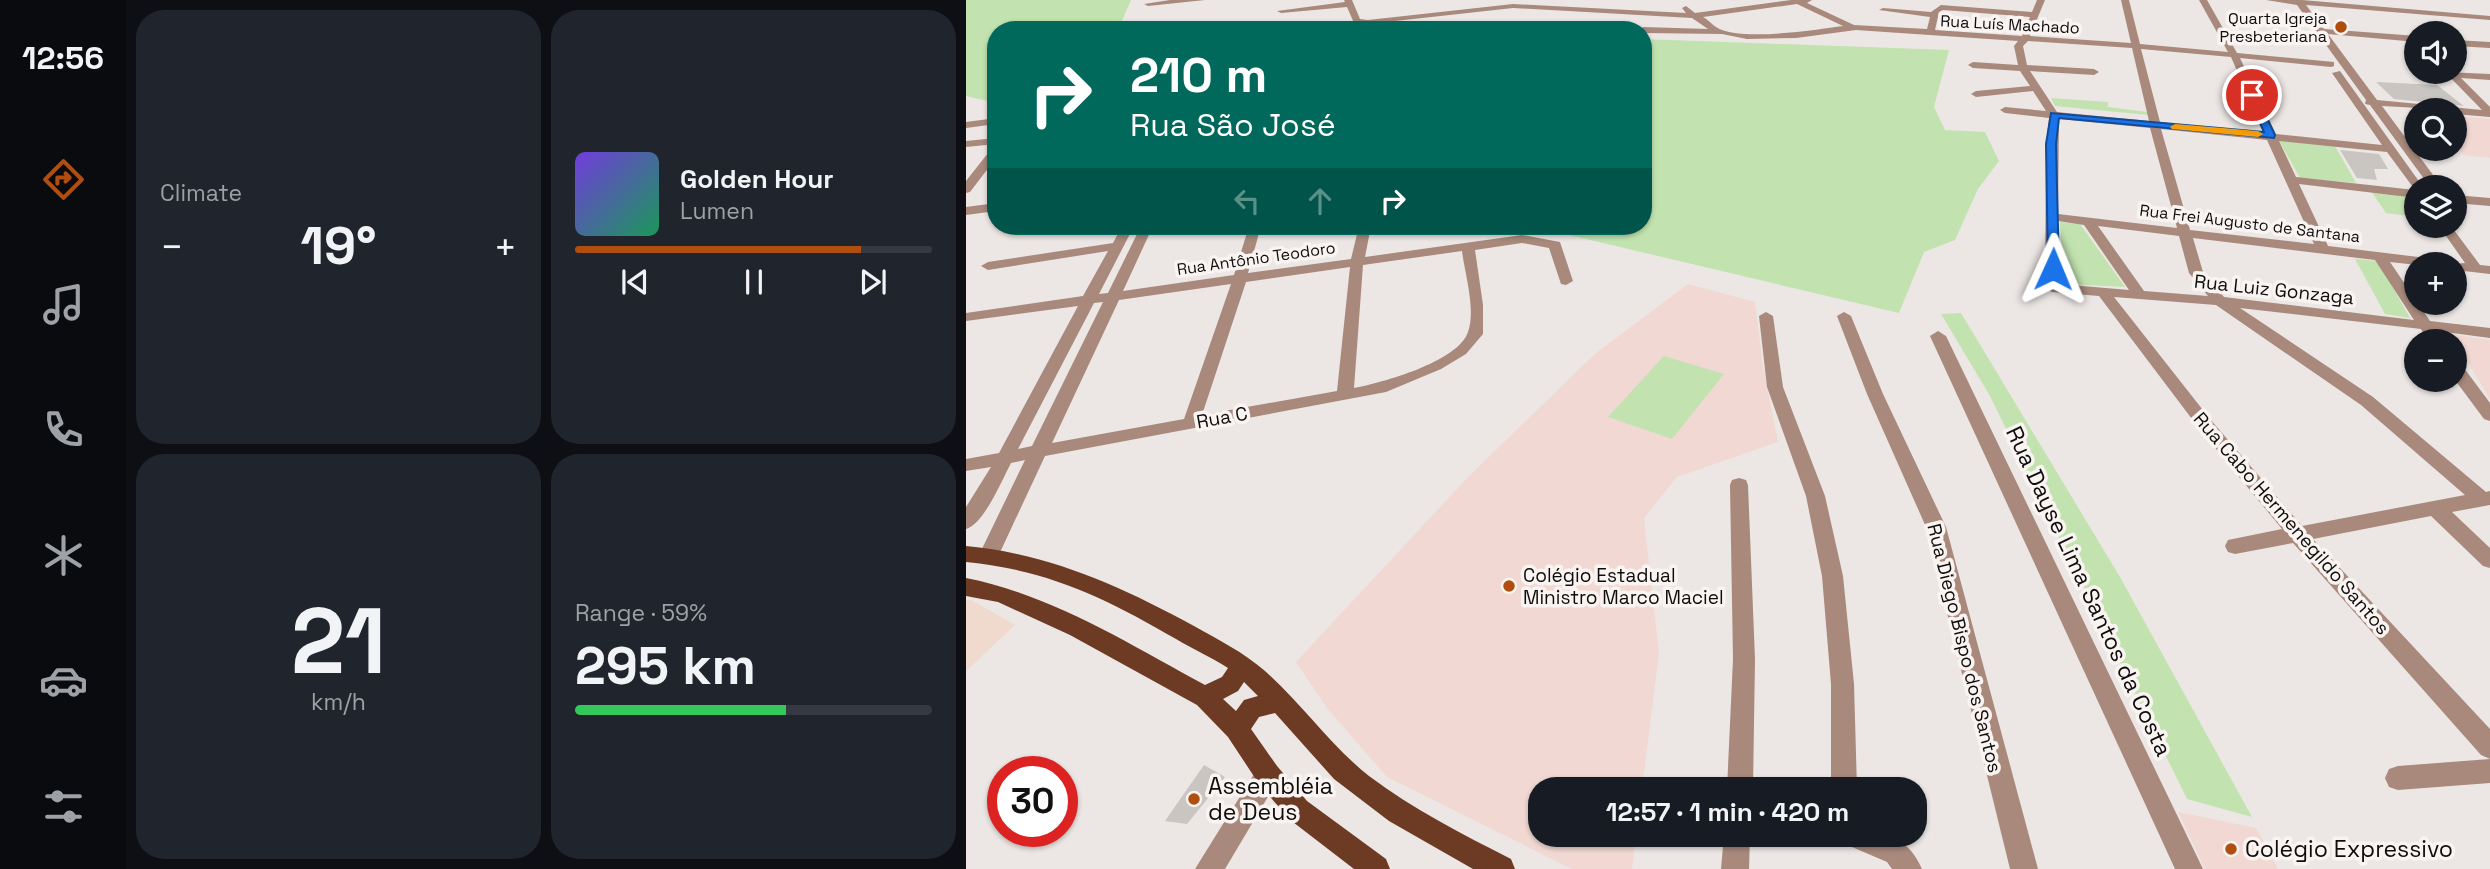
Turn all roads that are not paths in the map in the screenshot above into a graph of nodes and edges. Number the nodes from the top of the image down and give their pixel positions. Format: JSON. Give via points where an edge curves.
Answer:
{"nodes":[{"id":1,"x":1201,"y":0,"type":"edge"},
{"id":2,"x":1277,"y":0,"type":"edge"},
{"id":3,"x":1526,"y":0,"type":"edge"},
{"id":4,"x":1732,"y":0,"type":"edge"},
{"id":5,"x":1801,"y":0,"type":"edge"},
{"id":6,"x":2041,"y":0,"type":"edge"},
{"id":7,"x":2125,"y":0,"type":"edge"},
{"id":8,"x":2203,"y":0,"type":"edge"},
{"id":9,"x":2270,"y":0,"type":"edge"},
{"id":10,"x":1349,"y":2,"type":"edge"},
{"id":11,"x":2296,"y":3,"type":"edge"},
{"id":12,"x":1148,"y":4,"type":"dead end"},
{"id":13,"x":1513,"y":6,"type":"junction"},
{"id":14,"x":1686,"y":8,"type":"dead end"},
{"id":15,"x":1745,"y":9,"type":"junction"},
{"id":16,"x":1883,"y":10,"type":"dead end"},
{"id":17,"x":1935,"y":15,"type":"junction"},
{"id":18,"x":2035,"y":15,"type":"junction"},
{"id":19,"x":1693,"y":16,"type":"junction"},
{"id":20,"x":1401,"y":17,"type":"junction"},
{"id":21,"x":2490,"y":18,"type":"edge"},
{"id":22,"x":1473,"y":21,"type":"edge"},
{"id":23,"x":1856,"y":27,"type":"junction"},
{"id":24,"x":1652,"y":30,"type":"edge"},
{"id":25,"x":2320,"y":31,"type":"junction"},
{"id":26,"x":1721,"y":33,"type":"junction"},
{"id":27,"x":1930,"y":34,"type":"junction"},
{"id":28,"x":2404,"y":38,"type":"edge"},
{"id":29,"x":2025,"y":39,"type":"junction"},
{"id":30,"x":2467,"y":44,"type":"edge"},
{"id":31,"x":2137,"y":46,"type":"junction"},
{"id":32,"x":2490,"y":46,"type":"edge"},
{"id":33,"x":2234,"y":55,"type":"junction"},
{"id":34,"x":2331,"y":64,"type":"junction"},
{"id":35,"x":1973,"y":65,"type":"dead end"},
{"id":36,"x":2023,"y":68,"type":"junction"},
{"id":37,"x":2094,"y":72,"type":"dead end"},
{"id":38,"x":2467,"y":75,"type":"edge"},
{"id":39,"x":2490,"y":77,"type":"edge"},
{"id":40,"x":2461,"y":84,"type":"edge"},
{"id":41,"x":2036,"y":89,"type":"junction"},
{"id":42,"x":1976,"y":94,"type":"dead end"},
{"id":43,"x":2357,"y":101,"type":"junction"},
{"id":44,"x":2374,"y":102,"type":"junction"},
{"id":45,"x":2404,"y":105,"type":"edge"},
{"id":46,"x":2005,"y":110,"type":"dead end"},
{"id":47,"x":2467,"y":112,"type":"edge"},
{"id":48,"x":2490,"y":114,"type":"edge"},
{"id":49,"x":2054,"y":115,"type":"junction"},
{"id":50,"x":987,"y":122,"type":"edge"},
{"id":51,"x":966,"y":125,"type":"edge"},
{"id":52,"x":2155,"y":125,"type":"junction"},
{"id":53,"x":2270,"y":135,"type":"junction"},
{"id":54,"x":987,"y":142,"type":"edge"},
{"id":55,"x":966,"y":144,"type":"edge"},
{"id":56,"x":2390,"y":149,"type":"junction"},
{"id":57,"x":987,"y":162,"type":"edge"},
{"id":58,"x":987,"y":174,"type":"edge"},
{"id":59,"x":2408,"y":175,"type":"edge"},
{"id":60,"x":2427,"y":175,"type":"edge"},
{"id":61,"x":976,"y":176,"type":"junction"},
{"id":62,"x":2293,"y":180,"type":"junction"},
{"id":63,"x":966,"y":189,"type":"edge"},
{"id":64,"x":2404,"y":193,"type":"edge"},
{"id":65,"x":2467,"y":200,"type":"edge"},
{"id":66,"x":2490,"y":202,"type":"edge"},
{"id":67,"x":987,"y":208,"type":"edge"},
{"id":68,"x":966,"y":211,"type":"edge"},
{"id":69,"x":2053,"y":217,"type":"junction"},
{"id":70,"x":2089,"y":222,"type":"junction"},
{"id":71,"x":2186,"y":232,"type":"junction"},
{"id":72,"x":1123,"y":235,"type":"edge"},
{"id":73,"x":1143,"y":235,"type":"edge"},
{"id":74,"x":1252,"y":235,"type":"edge"},
{"id":75,"x":1363,"y":235,"type":"edge"},
{"id":76,"x":2454,"y":238,"type":"edge"},
{"id":77,"x":1117,"y":246,"type":"junction"},
{"id":78,"x":1468,"y":246,"type":"junction"},
{"id":79,"x":2323,"y":249,"type":"junction"},
{"id":80,"x":2380,"y":257,"type":"junction"},
{"id":81,"x":2404,"y":260,"type":"edge"},
{"id":82,"x":1357,"y":261,"type":"junction"},
{"id":83,"x":988,"y":266,"type":"dead end"},
{"id":84,"x":2467,"y":267,"type":"edge"},
{"id":85,"x":2475,"y":268,"type":"junction"},
{"id":86,"x":2490,"y":270,"type":"edge"},
{"id":87,"x":1240,"y":278,"type":"junction"},
{"id":88,"x":1566,"y":281,"type":"dead end"},
{"id":89,"x":2103,"y":292,"type":"junction"},
{"id":90,"x":2140,"y":295,"type":"junction"},
{"id":91,"x":1113,"y":296,"type":"junction"},
{"id":92,"x":1089,"y":299,"type":"junction"},
{"id":93,"x":2220,"y":301,"type":"junction"},
{"id":94,"x":1766,"y":316,"type":"dead end"},
{"id":95,"x":1844,"y":316,"type":"dead end"},
{"id":96,"x":966,"y":317,"type":"edge"},
{"id":97,"x":2424,"y":325,"type":"junction"},
{"id":98,"x":2427,"y":329,"type":"edge"},
{"id":99,"x":2490,"y":333,"type":"edge"},
{"id":100,"x":1938,"y":337,"type":"dead end"},
{"id":101,"x":1076,"y":372,"type":"junction"},
{"id":102,"x":1050,"y":376,"type":"junction"},
{"id":103,"x":2467,"y":384,"type":"edge"},
{"id":104,"x":1345,"y":394,"type":"junction"},
{"id":105,"x":2490,"y":415,"type":"edge"},
{"id":106,"x":1191,"y":422,"type":"junction"},
{"id":107,"x":1039,"y":452,"type":"junction"},
{"id":108,"x":1004,"y":458,"type":"junction"},
{"id":109,"x":966,"y":465,"type":"edge"},
{"id":110,"x":1739,"y":485,"type":"dead end"},
{"id":111,"x":2486,"y":498,"type":"edge"},
{"id":112,"x":2436,"y":509,"type":"junction"},
{"id":113,"x":966,"y":522,"type":"edge"},
{"id":114,"x":2298,"y":535,"type":"junction"},
{"id":115,"x":2235,"y":546,"type":"dead end"},
{"id":116,"x":978,"y":555,"type":"edge"},
{"id":117,"x":2490,"y":560,"type":"edge"},
{"id":118,"x":966,"y":587,"type":"edge"},
{"id":119,"x":1242,"y":666,"type":"junction"},
{"id":120,"x":1205,"y":697,"type":"junction"},
{"id":121,"x":1280,"y":701,"type":"junction"},
{"id":122,"x":1237,"y":729,"type":"junction"},
{"id":123,"x":2490,"y":747,"type":"edge"},
{"id":124,"x":2490,"y":771,"type":"edge"},
{"id":125,"x":1268,"y":775,"type":"junction"},
{"id":126,"x":1740,"y":777,"type":"edge"},
{"id":127,"x":1844,"y":777,"type":"edge"},
{"id":128,"x":2399,"y":778,"type":"dead end"},
{"id":129,"x":1736,"y":847,"type":"edge"},
{"id":130,"x":1884,"y":847,"type":"edge"},
{"id":131,"x":1209,"y":869,"type":"edge"},
{"id":132,"x":1376,"y":869,"type":"edge"},
{"id":133,"x":1501,"y":869,"type":"edge"},
{"id":134,"x":1735,"y":869,"type":"edge"},
{"id":135,"x":1909,"y":869,"type":"edge"},
{"id":136,"x":2024,"y":869,"type":"edge"},
{"id":137,"x":2189,"y":869,"type":"edge"}],
"edges":[{"from":1,"to":12,"type":"street"},
{"from":2,"to":10,"type":"street","via":[[1281,13]]},
{"from":3,"to":13,"type":"street"},
{"from":4,"to":15,"type":"street"},
{"from":5,"to":15,"type":"street"},
{"from":5,"to":23,"type":"street","via":[[1835,21]]},
{"from":6,"to":18,"type":"street"},
{"from":7,"to":31,"type":"street"},
{"from":8,"to":33,"type":"street"},
{"from":9,"to":11,"type":"street"},
{"from":10,"to":20,"type":"street","via":[[1357,21]]},
{"from":11,"to":21,"type":"street"},
{"from":11,"to":25,"type":"street"},
{"from":11,"to":34,"type":"street"},
{"from":13,"to":19,"type":"street"},
{"from":13,"to":20,"type":"street"},
{"from":14,"to":19,"type":"street"},
{"from":15,"to":19,"type":"street"},
{"from":16,"to":17,"type":"street"},
{"from":17,"to":18,"type":"street","via":[[1936,9],[1944,7]]},
{"from":17,"to":27,"type":"street"},
{"from":18,"to":29,"type":"street"},
{"from":19,"to":26,"type":"street","name":"Rua Luís Machado"},
{"from":20,"to":22,"type":"street"},
{"from":23,"to":26,"type":"street","name":"Rua Luís Machado","via":[[1776,36]]},
{"from":23,"to":27,"type":"street","name":"Rua Luís Machado"},
{"from":24,"to":26,"type":"street"},
{"from":25,"to":28,"type":"street"},
{"from":25,"to":44,"type":"street"},
{"from":27,"to":29,"type":"street","name":"Rua Luís Machado"},
{"from":29,"to":31,"type":"street","name":"Rua Luís Machado"},
{"from":29,"to":36,"type":"street","via":[[2018,46]]},
{"from":30,"to":32,"type":"street"},
{"from":31,"to":33,"type":"street","name":"Rua Luís Machado"},
{"from":31,"to":52,"type":"street"},
{"from":33,"to":34,"type":"street","name":"Rua Luís Machado"},
{"from":33,"to":53,"type":"street"},
{"from":34,"to":43,"type":"street"},
{"from":35,"to":36,"type":"street"},
{"from":36,"to":37,"type":"street"},
{"from":36,"to":41,"type":"street"},
{"from":38,"to":39,"type":"street"},
{"from":40,"to":48,"type":"street"},
{"from":41,"to":42,"type":"street"},
{"from":41,"to":49,"type":"street"},
{"from":43,"to":44,"type":"street"},
{"from":43,"to":56,"type":"street"},
{"from":44,"to":45,"type":"street"},
{"from":44,"to":60,"type":"street"},
{"from":46,"to":49,"type":"street"},
{"from":47,"to":48,"type":"street"},
{"from":49,"to":52,"type":"street"},
{"from":49,"to":69,"type":"street"},
{"from":50,"to":51,"type":"street"},
{"from":52,"to":53,"type":"street"},
{"from":52,"to":71,"type":"street"},
{"from":53,"to":56,"type":"street"},
{"from":53,"to":62,"type":"street"},
{"from":54,"to":55,"type":"street"},
{"from":56,"to":59,"type":"street"},
{"from":57,"to":61,"type":"street"},
{"from":58,"to":61,"type":"street"},
{"from":61,"to":63,"type":"street"},
{"from":62,"to":64,"type":"street"},
{"from":62,"to":79,"type":"street"},
{"from":65,"to":66,"type":"street"},
{"from":67,"to":68,"type":"street"},
{"from":69,"to":70,"type":"street","name":"Rua Frei Augusto de Santana"},
{"from":69,"to":89,"type":"street","name":"Rua Luiz Gonzaga","via":[[2052,288]]},
{"from":70,"to":71,"type":"street","name":"Rua Frei Augusto de Santana"},
{"from":70,"to":90,"type":"street"},
{"from":71,"to":79,"type":"street","name":"Rua Frei Augusto de Santana"},
{"from":71,"to":93,"type":"street","via":[[2196,273]]},
{"from":72,"to":77,"type":"street"},
{"from":73,"to":91,"type":"street"},
{"from":74,"to":87,"type":"street"},
{"from":75,"to":82,"type":"street"},
{"from":76,"to":85,"type":"street"},
{"from":77,"to":83,"type":"street"},
{"from":77,"to":92,"type":"street"},
{"from":78,"to":82,"type":"street","name":"Rua Antônio Teodoro"},
{"from":78,"to":88,"type":"street","name":"Rua Antônio Teodoro","via":[[1522,239],[1550,243],[1555,245]]},
{"from":78,"to":104,"type":"street","name":"Rua C","via":[[1476,328],[1469,344],[1440,364],[1386,387]]},
{"from":79,"to":80,"type":"street","name":"Rua Frei Augusto de Santana"},
{"from":80,"to":81,"type":"street","name":"Rua Frei Augusto de Santana"},
{"from":80,"to":97,"type":"street"},
{"from":82,"to":87,"type":"street","name":"Rua Antônio Teodoro"},
{"from":82,"to":104,"type":"street"},
{"from":84,"to":85,"type":"street"},
{"from":85,"to":86,"type":"street"},
{"from":87,"to":91,"type":"street","name":"Rua Antônio Teodoro"},
{"from":87,"to":106,"type":"street"},
{"from":89,"to":90,"type":"street","name":"Rua Luiz Gonzaga"},
{"from":89,"to":114,"type":"street","name":"Rua Cabo Hermenegildo Santos"},
{"from":90,"to":93,"type":"street","name":"Rua Luiz Gonzaga"},
{"from":91,"to":92,"type":"street","name":"Rua Antônio Teodoro"},
{"from":91,"to":101,"type":"street"},
{"from":92,"to":96,"type":"street","name":"Rua Antônio Teodoro"},
{"from":92,"to":102,"type":"street"},
{"from":93,"to":97,"type":"street","name":"Rua Luiz Gonzaga"},
{"from":93,"to":111,"type":"street","via":[[2383,412]]},
{"from":94,"to":127,"type":"street","via":[[1775,387],[1809,474],[1829,554],[1837,613]]},
{"from":95,"to":136,"type":"street","name":"Rua Diego Bispo dos Santos","via":[[1936,527]]},
{"from":97,"to":98,"type":"street"},
{"from":97,"to":99,"type":"street","name":"Rua Luiz Gonzaga"},
{"from":100,"to":137,"type":"street","name":"Rua Dayse Lima Santos da Costa"},
{"from":101,"to":102,"type":"street"},
{"from":101,"to":107,"type":"street"},
{"from":102,"to":108,"type":"street"},
{"from":103,"to":105,"type":"street"},
{"from":104,"to":106,"type":"street","name":"Rua C"},
{"from":106,"to":107,"type":"street","name":"Rua C"},
{"from":107,"to":108,"type":"street","name":"Rua C"},
{"from":107,"to":116,"type":"street"},
{"from":108,"to":109,"type":"street","name":"Rua C"},
{"from":108,"to":113,"type":"street"},
{"from":110,"to":126,"type":"street","via":[[1744,659]]},
{"from":111,"to":112,"type":"street"},
{"from":112,"to":114,"type":"street"},
{"from":112,"to":117,"type":"street"},
{"from":114,"to":115,"type":"street"},
{"from":114,"to":123,"type":"street","name":"Rua Cabo Hermenegildo Santos"},
{"from":116,"to":119,"type":"main road","via":[[1053,568],[1097,584]]},
{"from":118,"to":120,"type":"main road","via":[[1001,594],[1077,628]]},
{"from":119,"to":120,"type":"main road","via":[[1230,684]]},
{"from":119,"to":121,"type":"main road"},
{"from":120,"to":122,"type":"main road"},
{"from":121,"to":122,"type":"main road","via":[[1252,708]]},
{"from":121,"to":133,"type":"main road","via":[[1363,786],[1448,842]]},
{"from":122,"to":125,"type":"main road"},
{"from":124,"to":128,"type":"street"},
{"from":125,"to":131,"type":"street"},
{"from":125,"to":132,"type":"main road","via":[[1298,810]]},
{"from":129,"to":134,"type":"street"},
{"from":130,"to":135,"type":"street","via":[[1896,852]]}]}
